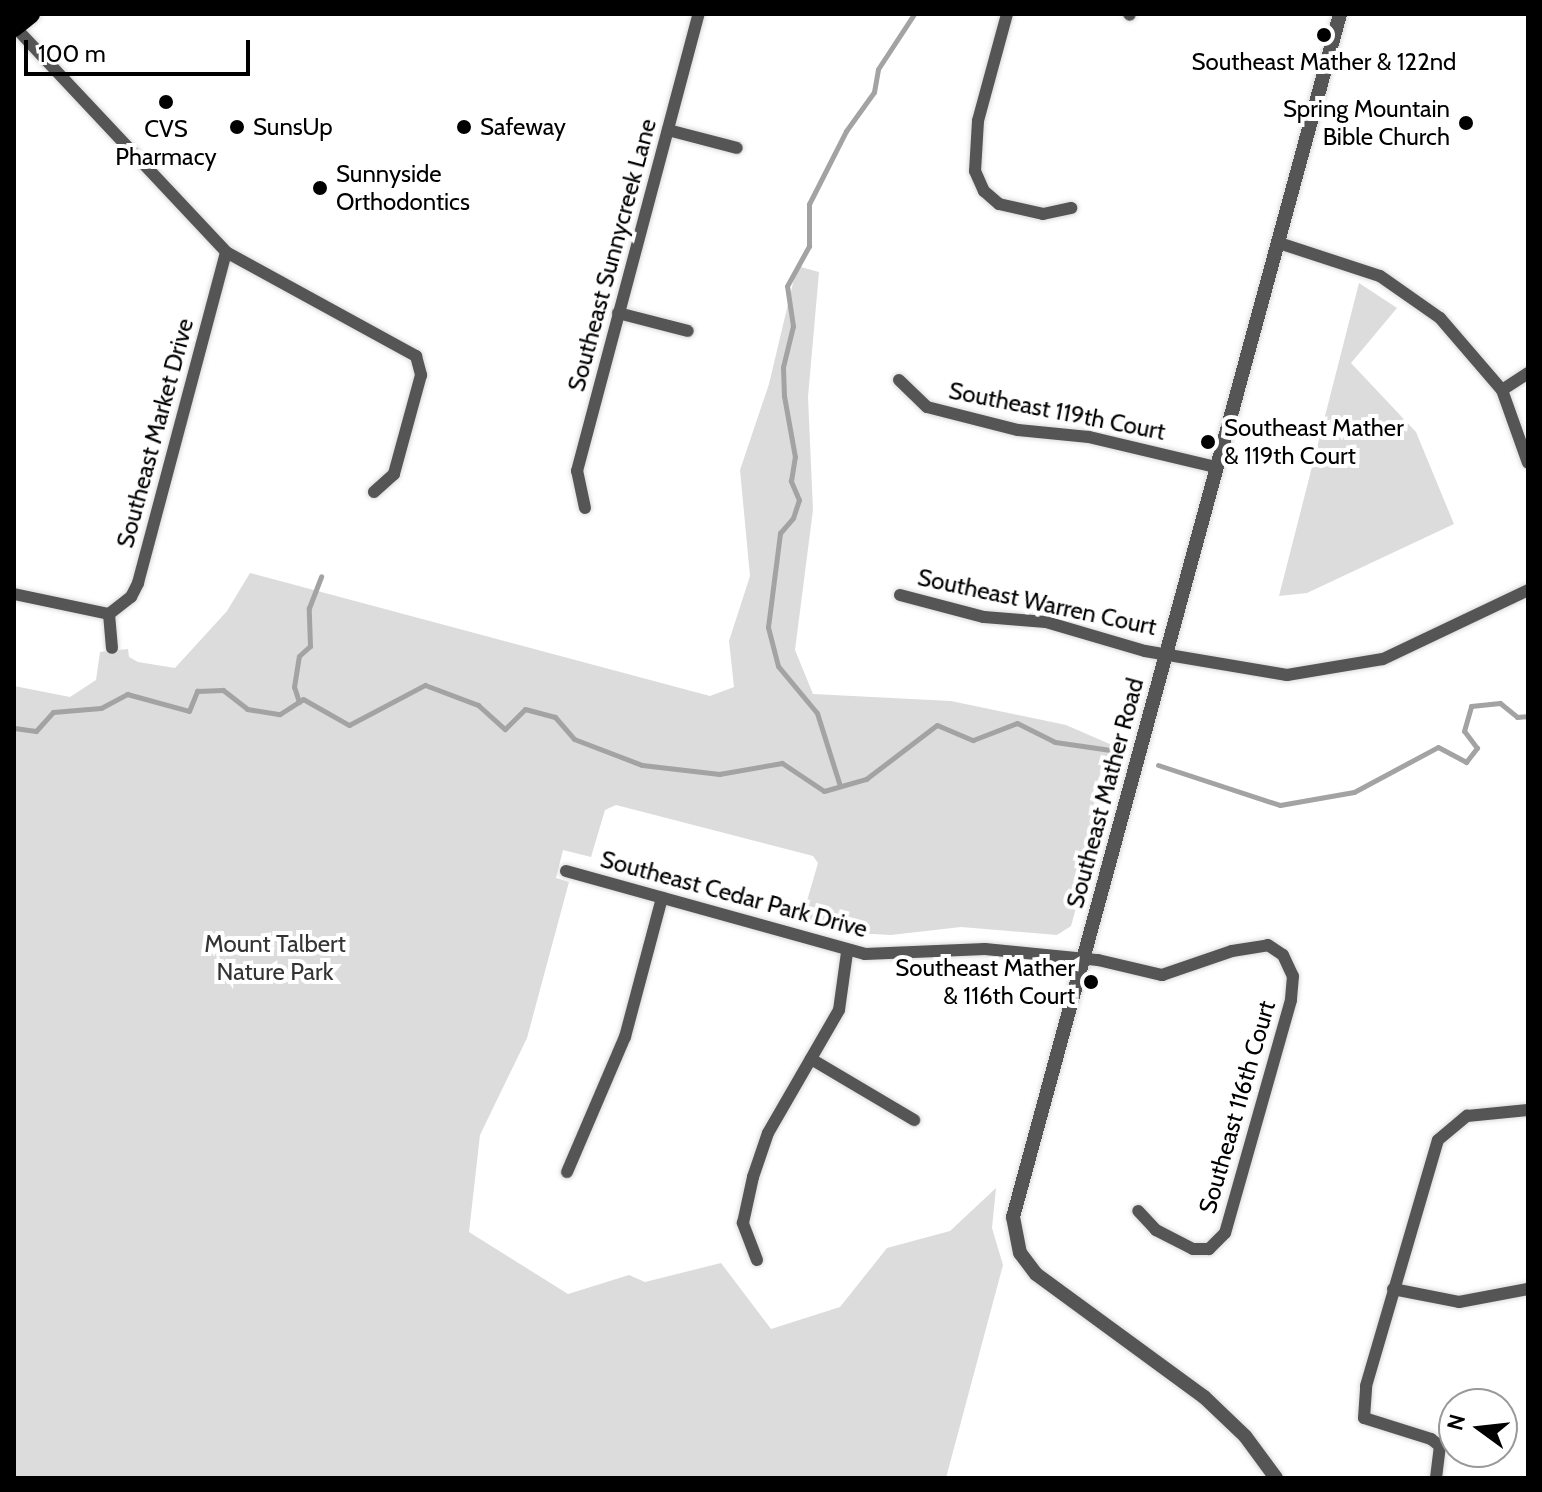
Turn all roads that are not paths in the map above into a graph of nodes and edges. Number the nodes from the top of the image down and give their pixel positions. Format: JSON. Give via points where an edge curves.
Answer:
{"nodes":[{"id":1,"x":31,"y":14,"type":"edge"},
{"id":2,"x":699,"y":14,"type":"edge"},
{"id":3,"x":1007,"y":14,"type":"edge"},
{"id":4,"x":1340,"y":14,"type":"edge"},
{"id":5,"x":14,"y":27,"type":"edge"},
{"id":6,"x":668,"y":130,"type":"junction"},
{"id":7,"x":737,"y":148,"type":"dead end"},
{"id":8,"x":1071,"y":208,"type":"dead end"},
{"id":9,"x":1279,"y":243,"type":"junction"},
{"id":10,"x":226,"y":252,"type":"junction"},
{"id":11,"x":618,"y":313,"type":"junction"},
{"id":12,"x":688,"y":331,"type":"dead end"},
{"id":13,"x":1528,"y":373,"type":"edge"},
{"id":14,"x":899,"y":380,"type":"dead end"},
{"id":15,"x":1502,"y":390,"type":"junction"},
{"id":16,"x":1528,"y":463,"type":"edge"},
{"id":17,"x":1216,"y":467,"type":"junction"},
{"id":18,"x":374,"y":492,"type":"dead end"},
{"id":19,"x":585,"y":508,"type":"dead end"},
{"id":20,"x":1528,"y":590,"type":"edge"},
{"id":21,"x":14,"y":594,"type":"edge"},
{"id":22,"x":900,"y":595,"type":"dead end"},
{"id":23,"x":109,"y":614,"type":"junction"},
{"id":24,"x":112,"y":648,"type":"dead end"},
{"id":25,"x":1166,"y":653,"type":"junction"},
{"id":26,"x":566,"y":871,"type":"dead end"},
{"id":27,"x":662,"y":898,"type":"junction"},
{"id":28,"x":847,"y":952,"type":"junction"},
{"id":29,"x":1083,"y":960,"type":"junction"},
{"id":30,"x":811,"y":1059,"type":"junction"},
{"id":31,"x":1528,"y":1110,"type":"edge"},
{"id":32,"x":914,"y":1120,"type":"dead end"},
{"id":33,"x":567,"y":1172,"type":"dead end"},
{"id":34,"x":1138,"y":1211,"type":"dead end"},
{"id":35,"x":757,"y":1260,"type":"dead end"},
{"id":36,"x":1393,"y":1289,"type":"junction"},
{"id":37,"x":1528,"y":1289,"type":"edge"},
{"id":38,"x":1276,"y":1478,"type":"edge"},
{"id":39,"x":1436,"y":1478,"type":"edge"}],
"edges":[{"from":1,"to":5,"type":"main road"},
{"from":2,"to":6,"type":"street","name":"Southeast Sunnycreek Lane"},
{"from":3,"to":8,"type":"street","via":[[978,121],[975,171],[984,191],[999,204],[1043,214]]},
{"from":4,"to":9,"type":"street","name":"Southeast Mather Road"},
{"from":5,"to":10,"type":"street"},
{"from":6,"to":7,"type":"street"},
{"from":6,"to":11,"type":"street","name":"Southeast Sunnycreek Lane"},
{"from":9,"to":15,"type":"street","via":[[1351,263],[1412,295],[1463,340]]},
{"from":9,"to":17,"type":"street","name":"Southeast Mather Road"},
{"from":10,"to":18,"type":"street","via":[[416,356],[421,375],[394,474]]},
{"from":10,"to":23,"type":"street","name":"Southeast Market Drive","via":[[138,583],[131,597]]},
{"from":11,"to":12,"type":"street"},
{"from":11,"to":19,"type":"street","name":"Southeast Sunnycreek Lane","via":[[577,471]]},
{"from":13,"to":15,"type":"street"},
{"from":14,"to":17,"type":"street","name":"Southeast 119th Court","via":[[927,407],[1018,430],[1089,437]]},
{"from":15,"to":16,"type":"street"},
{"from":17,"to":25,"type":"street","name":"Southeast Mather Road"},
{"from":20,"to":25,"type":"street","name":"Southeast Warren Court","via":[[1486,605],[1411,648],[1346,669],[1261,674]]},
{"from":21,"to":23,"type":"street"},
{"from":22,"to":25,"type":"street","name":"Southeast Warren Court","via":[[984,617],[1046,622]]},
{"from":23,"to":24,"type":"street"},
{"from":25,"to":29,"type":"street","name":"Southeast Mather Road"},
{"from":26,"to":27,"type":"street","name":"Southeast Cedar Park Drive"},
{"from":27,"to":28,"type":"street","name":"Southeast Cedar Park Drive"},
{"from":27,"to":33,"type":"street","via":[[625,1037]]},
{"from":28,"to":29,"type":"street","name":"Southeast Cedar Park Drive","via":[[962,948]]},
{"from":28,"to":30,"type":"street","via":[[839,1010]]},
{"from":29,"to":34,"type":"street","name":"Southeast 116th Court","via":[[1162,975],[1232,951],[1268,945],[1283,955],[1293,976],[1291,1000],[1225,1233],[1209,1249],[1193,1249],[1156,1230]]},
{"from":29,"to":38,"type":"street","name":"Southeast Mather Road","via":[[1017,1191],[1017,1245],[1045,1283],[1216,1407]]},
{"from":30,"to":32,"type":"street"},
{"from":30,"to":35,"type":"street","via":[[768,1133],[753,1177],[743,1223]]},
{"from":31,"to":36,"type":"street","via":[[1467,1116],[1438,1140]]},
{"from":36,"to":37,"type":"street","via":[[1459,1302]]},
{"from":36,"to":39,"type":"street","via":[[1362,1403],[1364,1418],[1440,1446]]}]}
